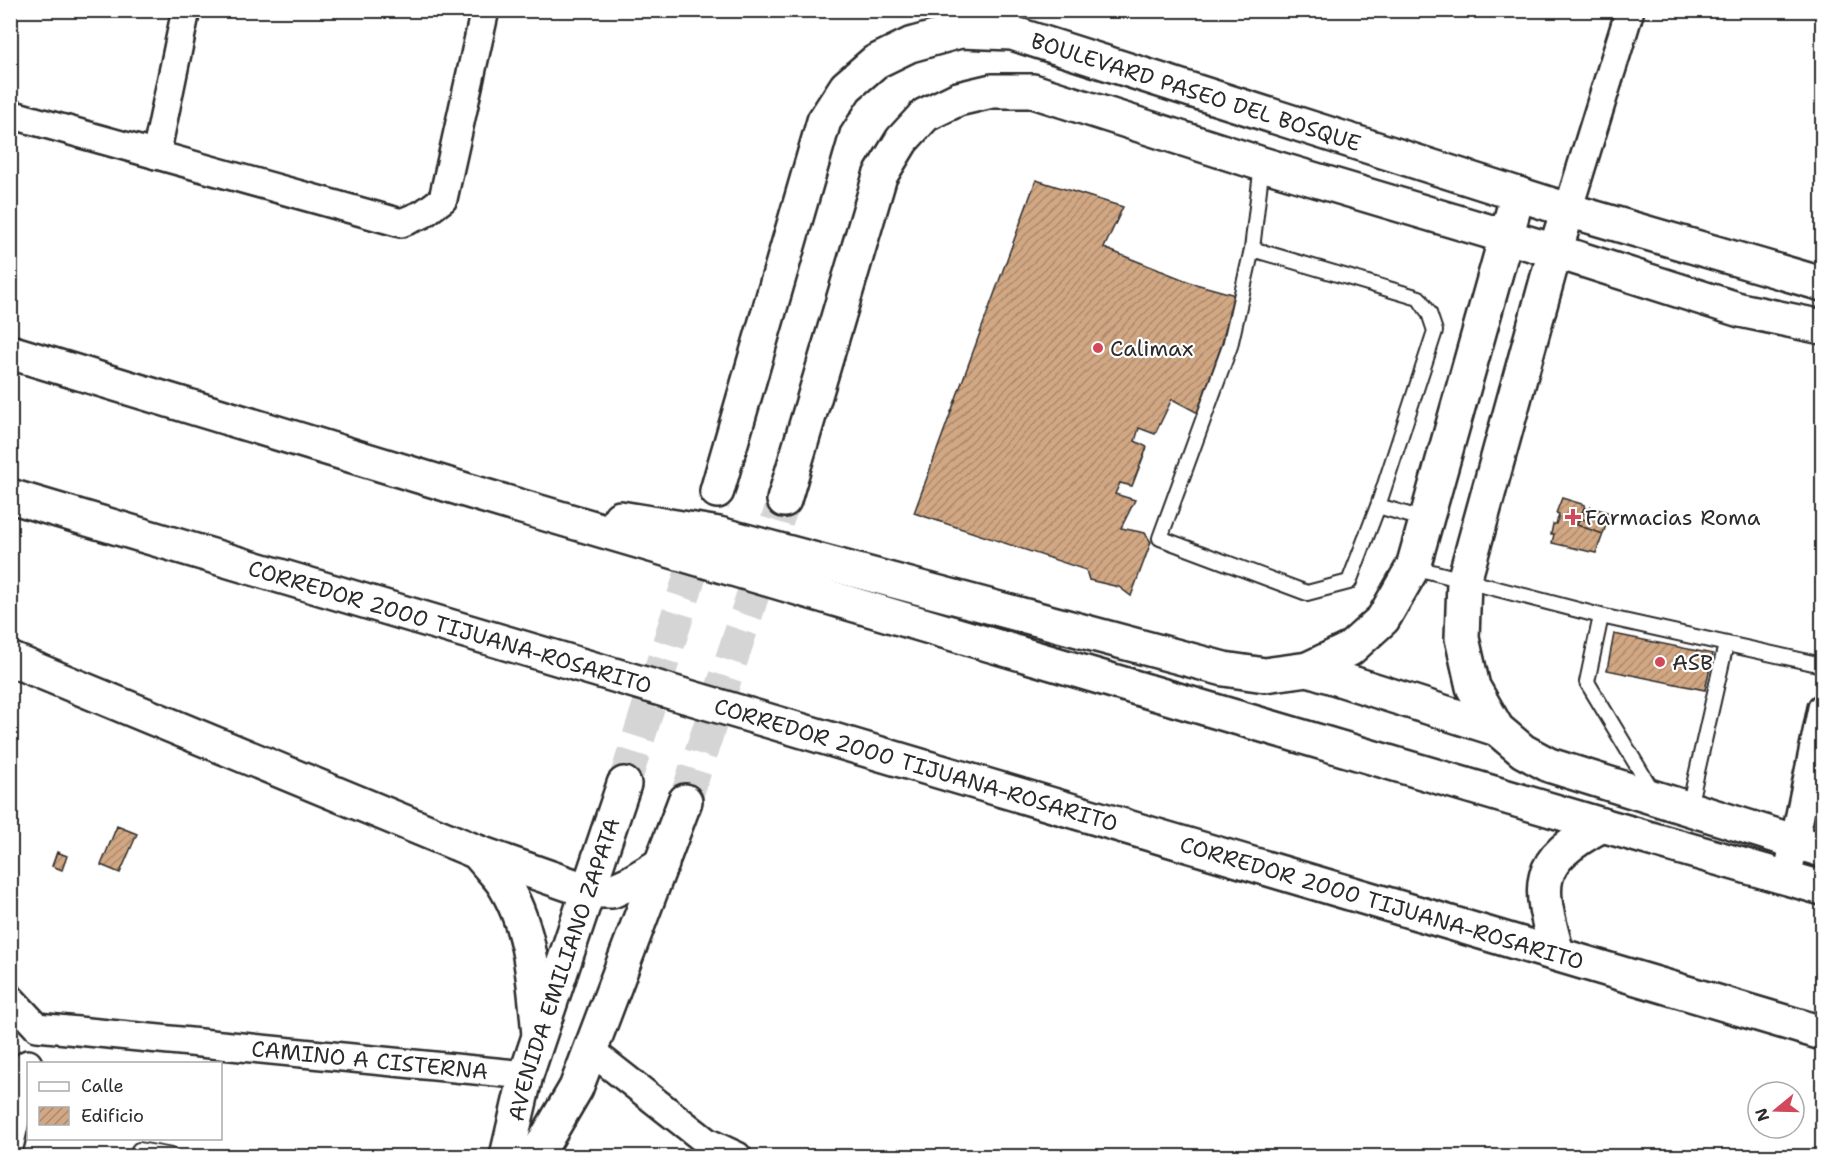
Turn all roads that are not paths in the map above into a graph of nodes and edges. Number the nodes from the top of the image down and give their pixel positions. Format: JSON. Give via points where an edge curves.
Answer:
{"nodes":[{"id":1,"x":186,"y":10,"type":"edge"},
{"id":2,"x":485,"y":10,"type":"edge"},
{"id":3,"x":1630,"y":10,"type":"edge"},
{"id":4,"x":10,"y":114,"type":"edge"},
{"id":5,"x":156,"y":155,"type":"junction"},
{"id":6,"x":1262,"y":164,"type":"junction"},
{"id":7,"x":1518,"y":194,"type":"junction"},
{"id":8,"x":1568,"y":210,"type":"junction"},
{"id":9,"x":1506,"y":237,"type":"junction"},
{"id":10,"x":1252,"y":249,"type":"junction"},
{"id":11,"x":1555,"y":251,"type":"junction"},
{"id":12,"x":1822,"y":284,"type":"edge"},
{"id":13,"x":1822,"y":327,"type":"edge"},
{"id":14,"x":10,"y":352,"type":"edge"},
{"id":15,"x":717,"y":491,"type":"tunnel mouth"},
{"id":16,"x":10,"y":496,"type":"edge"},
{"id":17,"x":485,"y":496,"type":"junction"},
{"id":18,"x":784,"y":500,"type":"tunnel mouth"},
{"id":19,"x":1378,"y":506,"type":"junction"},
{"id":20,"x":1426,"y":520,"type":"junction"},
{"id":21,"x":1413,"y":567,"type":"junction"},
{"id":22,"x":1464,"y":581,"type":"junction"},
{"id":23,"x":1601,"y":616,"type":"junction"},
{"id":24,"x":1726,"y":644,"type":"junction"},
{"id":25,"x":10,"y":659,"type":"edge"},
{"id":26,"x":1822,"y":665,"type":"edge"},
{"id":27,"x":1308,"y":669,"type":"junction"},
{"id":28,"x":1822,"y":708,"type":"edge"},
{"id":29,"x":1497,"y":729,"type":"junction"},
{"id":30,"x":624,"y":784,"type":"tunnel mouth"},
{"id":31,"x":1656,"y":797,"type":"junction"},
{"id":32,"x":685,"y":801,"type":"tunnel mouth"},
{"id":33,"x":1689,"y":807,"type":"junction"},
{"id":34,"x":1602,"y":825,"type":"junction"},
{"id":35,"x":1808,"y":846,"type":"edge"},
{"id":36,"x":477,"y":852,"type":"junction"},
{"id":37,"x":662,"y":864,"type":"junction"},
{"id":38,"x":1786,"y":878,"type":"junction"},
{"id":39,"x":1822,"y":888,"type":"edge"},
{"id":40,"x":588,"y":891,"type":"junction"},
{"id":41,"x":1557,"y":953,"type":"junction"},
{"id":42,"x":10,"y":998,"type":"edge"},
{"id":43,"x":37,"y":1027,"type":"junction"},
{"id":44,"x":1822,"y":1034,"type":"edge"},
{"id":45,"x":539,"y":1035,"type":"junction"},
{"id":46,"x":590,"y":1050,"type":"junction"},
{"id":47,"x":23,"y":1073,"type":"edge"},
{"id":48,"x":526,"y":1075,"type":"junction"},
{"id":49,"x":10,"y":1143,"type":"edge"},
{"id":50,"x":139,"y":1150,"type":"dead end"},
{"id":51,"x":172,"y":1156,"type":"edge"},
{"id":52,"x":507,"y":1156,"type":"edge"},
{"id":53,"x":536,"y":1156,"type":"edge"},
{"id":54,"x":736,"y":1156,"type":"edge"}],
"edges":[{"from":1,"to":5,"type":"street"},
{"from":2,"to":5,"type":"street","via":[[443,199],[423,214],[401,223]]},
{"from":3,"to":8,"type":"street"},
{"from":4,"to":5,"type":"street"},
{"from":6,"to":9,"type":"main road","name":"BOULEVARD PASEO DEL BOSQUE"},
{"from":6,"to":10,"type":"lane"},
{"from":6,"to":18,"type":"main road","name":"BOULEVARD PASEO DEL BOSQUE","via":[[1033,91],[992,91],[958,99],[925,115],[902,140],[880,176]]},
{"from":7,"to":8,"type":"main road","name":"BOULEVARD PASEO DEL BOSQUE"},
{"from":7,"to":9,"type":"main road"},
{"from":7,"to":15,"type":"main road","name":"BOULEVARD PASEO DEL BOSQUE","via":[[1012,33],[960,31],[910,45],[875,62],[846,87],[824,121]]},
{"from":8,"to":11,"type":"main road"},
{"from":8,"to":12,"type":"main road","name":"BOULEVARD PASEO DEL BOSQUE"},
{"from":9,"to":11,"type":"main road","name":"BOULEVARD PASEO DEL BOSQUE"},
{"from":9,"to":20,"type":"main road"},
{"from":10,"to":19,"type":"lane","via":[[1419,298],[1429,313],[1436,331]]},
{"from":10,"to":19,"type":"lane","via":[[1230,346],[1160,538],[1307,593],[1349,582]]},
{"from":11,"to":13,"type":"main road","name":"BOULEVARD PASEO DEL BOSQUE","via":[[1740,310]]},
{"from":11,"to":22,"type":"main road"},
{"from":14,"to":17,"type":"main road"},
{"from":16,"to":41,"type":"main road","name":"CORREDOR 2000 TIJUANA-ROSARITO"},
{"from":17,"to":27,"type":"main road","via":[[719,534],[1224,669],[1265,675]]},
{"from":17,"to":34,"type":"main road"},
{"from":19,"to":20,"type":"lane"},
{"from":20,"to":21,"type":"main road"},
{"from":21,"to":22,"type":"lane"},
{"from":21,"to":27,"type":"main road","via":[[1383,619],[1350,649]]},
{"from":22,"to":23,"type":"lane"},
{"from":22,"to":29,"type":"main road","via":[[1464,648],[1473,687]]},
{"from":23,"to":24,"type":"lane"},
{"from":23,"to":31,"type":"lane","via":[[1587,682]]},
{"from":24,"to":26,"type":"lane"},
{"from":24,"to":33,"type":"lane"},
{"from":25,"to":36,"type":"main road"},
{"from":27,"to":29,"type":"main road"},
{"from":28,"to":35,"type":"street"},
{"from":29,"to":31,"type":"main road","via":[[1523,751],[1549,765]]},
{"from":30,"to":40,"type":"main road","name":"AVENIDA EMILIANO ZAPATA"},
{"from":31,"to":33,"type":"main road"},
{"from":32,"to":37,"type":"main road","name":"AVENIDA EMILIANO ZAPATA"},
{"from":33,"to":35,"type":"main road"},
{"from":34,"to":38,"type":"main road"},
{"from":34,"to":41,"type":"main road","via":[[1577,839],[1556,857],[1547,872],[1543,894]]},
{"from":35,"to":38,"type":"street"},
{"from":36,"to":40,"type":"main road"},
{"from":36,"to":45,"type":"main road","via":[[501,880],[525,934]]},
{"from":37,"to":40,"type":"main road","via":[[612,891]]},
{"from":37,"to":46,"type":"main road","name":"AVENIDA EMILIANO ZAPATA"},
{"from":38,"to":39,"type":"main road"},
{"from":40,"to":45,"type":"main road","name":"AVENIDA EMILIANO ZAPATA"},
{"from":41,"to":44,"type":"main road","name":"CORREDOR 2000 TIJUANA-ROSARITO"},
{"from":42,"to":43,"type":"street"},
{"from":43,"to":47,"type":"street"},
{"from":43,"to":48,"type":"street","name":"CAMINO A CISTERNA"},
{"from":45,"to":48,"type":"main road","name":"AVENIDA EMILIANO ZAPATA"},
{"from":46,"to":53,"type":"main road","name":"AVENIDA EMILIANO ZAPATA","via":[[576,1088]]},
{"from":46,"to":54,"type":"street","via":[[707,1142]]},
{"from":47,"to":49,"type":"street"},
{"from":48,"to":52,"type":"main road","name":"AVENIDA EMILIANO ZAPATA"},
{"from":50,"to":51,"type":"lane"}]}
